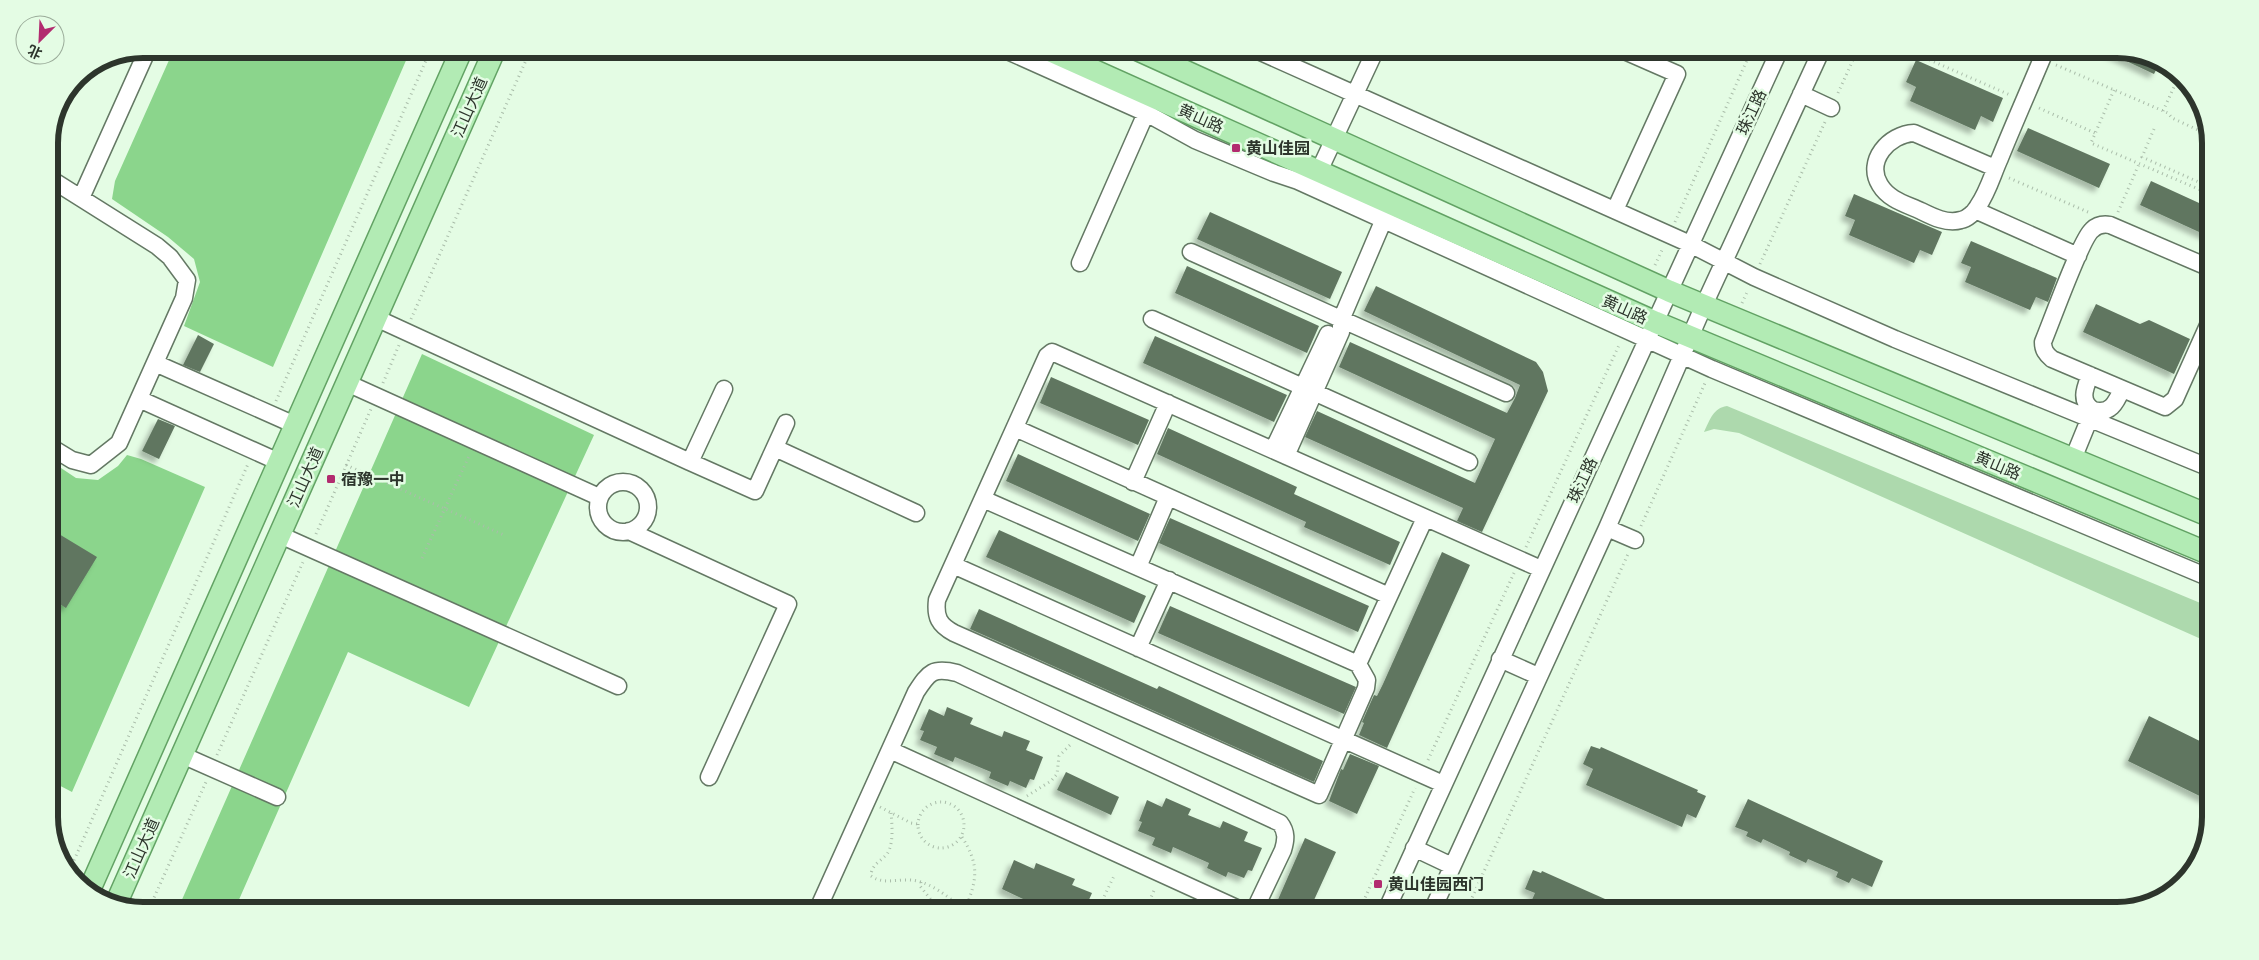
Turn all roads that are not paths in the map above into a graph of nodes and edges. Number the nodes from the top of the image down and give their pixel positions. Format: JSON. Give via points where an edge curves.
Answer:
{"nodes":[{"id":1,"x":144,"y":58,"type":"edge"},
{"id":2,"x":458,"y":58,"type":"edge"},
{"id":3,"x":491,"y":58,"type":"edge"},
{"id":4,"x":1027,"y":58,"type":"edge"},
{"id":5,"x":1063,"y":58,"type":"edge"},
{"id":6,"x":1156,"y":58,"type":"edge"},
{"id":7,"x":1274,"y":58,"type":"edge"},
{"id":8,"x":1372,"y":58,"type":"edge"},
{"id":9,"x":1641,"y":58,"type":"edge"},
{"id":10,"x":1776,"y":58,"type":"edge"},
{"id":11,"x":1818,"y":58,"type":"edge"},
{"id":12,"x":2042,"y":58,"type":"edge"},
{"id":13,"x":1355,"y":94,"type":"junction"},
{"id":14,"x":1801,"y":94,"type":"junction"},
{"id":15,"x":1150,"y":105,"type":"junction"},
{"id":16,"x":1831,"y":108,"type":"road end"},
{"id":17,"x":1334,"y":139,"type":"junction"},
{"id":18,"x":1995,"y":170,"type":"junction"},
{"id":19,"x":1319,"y":171,"type":"junction"},
{"id":20,"x":58,"y":184,"type":"edge"},
{"id":21,"x":81,"y":198,"type":"junction"},
{"id":22,"x":1615,"y":210,"type":"junction"},
{"id":23,"x":1975,"y":210,"type":"junction"},
{"id":24,"x":1387,"y":212,"type":"junction"},
{"id":25,"x":1690,"y":244,"type":"junction"},
{"id":26,"x":1191,"y":252,"type":"dead end"},
{"id":27,"x":2078,"y":256,"type":"junction"},
{"id":28,"x":1724,"y":261,"type":"junction"},
{"id":29,"x":1080,"y":262,"type":"dead end"},
{"id":30,"x":2201,"y":264,"type":"edge"},
{"id":31,"x":1669,"y":290,"type":"junction"},
{"id":32,"x":1704,"y":305,"type":"junction"},
{"id":33,"x":376,"y":318,"type":"junction"},
{"id":34,"x":1152,"y":318,"type":"dead end"},
{"id":35,"x":1341,"y":320,"type":"junction"},
{"id":36,"x":1651,"y":331,"type":"junction"},
{"id":37,"x":2201,"y":341,"type":"edge"},
{"id":38,"x":1686,"y":346,"type":"junction"},
{"id":39,"x":155,"y":363,"type":"junction"},
{"id":40,"x":2090,"y":375,"type":"junction"},
{"id":41,"x":347,"y":383,"type":"junction"},
{"id":42,"x":724,"y":389,"type":"dead end"},
{"id":43,"x":1309,"y":389,"type":"junction"},
{"id":44,"x":2122,"y":389,"type":"junction"},
{"id":45,"x":1506,"y":393,"type":"dead end"},
{"id":46,"x":139,"y":399,"type":"junction"},
{"id":47,"x":1168,"y":403,"type":"junction"},
{"id":48,"x":2092,"y":414,"type":"junction"},
{"id":49,"x":786,"y":423,"type":"dead end"},
{"id":50,"x":295,"y":425,"type":"junction"},
{"id":51,"x":1014,"y":428,"type":"junction"},
{"id":52,"x":775,"y":448,"type":"junction"},
{"id":53,"x":58,"y":451,"type":"edge"},
{"id":54,"x":1280,"y":453,"type":"junction"},
{"id":55,"x":2073,"y":459,"type":"junction"},
{"id":56,"x":279,"y":462,"type":"junction"},
{"id":57,"x":690,"y":462,"type":"junction"},
{"id":58,"x":1469,"y":462,"type":"dead end"},
{"id":59,"x":2201,"y":464,"type":"edge"},
{"id":60,"x":1133,"y":482,"type":"junction"},
{"id":61,"x":1168,"y":497,"type":"junction"},
{"id":62,"x":599,"y":498,"type":"junction"},
{"id":63,"x":983,"y":499,"type":"junction"},
{"id":64,"x":2202,"y":512,"type":"edge"},
{"id":65,"x":916,"y":513,"type":"dead end"},
{"id":66,"x":1425,"y":518,"type":"junction"},
{"id":67,"x":1607,"y":528,"type":"junction"},
{"id":68,"x":629,"y":531,"type":"junction"},
{"id":69,"x":280,"y":535,"type":"junction"},
{"id":70,"x":1634,"y":540,"type":"road end"},
{"id":71,"x":2202,"y":551,"type":"edge"},
{"id":72,"x":953,"y":565,"type":"junction"},
{"id":73,"x":1138,"y":567,"type":"junction"},
{"id":74,"x":1541,"y":569,"type":"junction"},
{"id":75,"x":2202,"y":574,"type":"edge"},
{"id":76,"x":1169,"y":580,"type":"junction"},
{"id":77,"x":1389,"y":596,"type":"junction"},
{"id":78,"x":1138,"y":648,"type":"junction"},
{"id":79,"x":1500,"y":659,"type":"junction"},
{"id":80,"x":1358,"y":664,"type":"junction"},
{"id":81,"x":1538,"y":676,"type":"junction"},
{"id":82,"x":618,"y":686,"type":"dead end"},
{"id":83,"x":1343,"y":739,"type":"junction"},
{"id":84,"x":890,"y":750,"type":"junction"},
{"id":85,"x":182,"y":755,"type":"junction"},
{"id":86,"x":709,"y":777,"type":"dead end"},
{"id":87,"x":1443,"y":784,"type":"junction"},
{"id":88,"x":276,"y":797,"type":"dead end"},
{"id":89,"x":1414,"y":848,"type":"junction"},
{"id":90,"x":1452,"y":866,"type":"junction"},
{"id":91,"x":91,"y":886,"type":"edge"},
{"id":92,"x":118,"y":899,"type":"edge"},
{"id":93,"x":820,"y":902,"type":"edge"},
{"id":94,"x":1223,"y":902,"type":"edge"},
{"id":95,"x":1258,"y":902,"type":"edge"},
{"id":96,"x":1390,"y":902,"type":"edge"},
{"id":97,"x":1436,"y":902,"type":"edge"}],
"edges":[{"from":1,"to":21,"type":"street"},
{"from":2,"to":50,"type":"main road","name":"江山大道"},
{"from":3,"to":33,"type":"main road","name":"江山大道"},
{"from":4,"to":15,"type":"street"},
{"from":5,"to":15,"type":"main road","name":"黄山路"},
{"from":6,"to":17,"type":"main road"},
{"from":7,"to":13,"type":"street"},
{"from":8,"to":13,"type":"street"},
{"from":9,"to":22,"type":"street","via":[[1677,74]]},
{"from":10,"to":25,"type":"street","name":"珠江路"},
{"from":11,"to":14,"type":"street"},
{"from":12,"to":18,"type":"street"},
{"from":13,"to":17,"type":"street"},
{"from":13,"to":22,"type":"street"},
{"from":14,"to":16,"type":"street"},
{"from":14,"to":28,"type":"street"},
{"from":15,"to":19,"type":"main road","name":"黄山路"},
{"from":15,"to":24,"type":"street","via":[[1195,140],[1274,173]]},
{"from":15,"to":29,"type":"street"},
{"from":17,"to":19,"type":"street"},
{"from":17,"to":31,"type":"main road"},
{"from":18,"to":23,"type":"street"},
{"from":18,"to":23,"type":"street","via":[[1914,133],[1892,138],[1880,153],[1875,176],[1888,196],[1950,222],[1962,220]]},
{"from":19,"to":24,"type":"main road","name":"黄山路"},
{"from":20,"to":21,"type":"street"},
{"from":21,"to":39,"type":"street","via":[[157,246],[187,280],[184,298]]},
{"from":22,"to":25,"type":"street"},
{"from":23,"to":27,"type":"street"},
{"from":24,"to":35,"type":"street"},
{"from":24,"to":36,"type":"main road","name":"黄山路"},
{"from":24,"to":36,"type":"street","via":[[1625,331]]},
{"from":25,"to":28,"type":"street"},
{"from":25,"to":31,"type":"street","name":"珠江路"},
{"from":26,"to":35,"type":"street"},
{"from":27,"to":30,"type":"street","via":[[2090,232],[2108,225]]},
{"from":27,"to":40,"type":"street","via":[[2043,348],[2052,359]]},
{"from":28,"to":32,"type":"street"},
{"from":28,"to":48,"type":"street","via":[[1895,340]]},
{"from":31,"to":32,"type":"main road"},
{"from":31,"to":36,"type":"street","name":"珠江路"},
{"from":32,"to":38,"type":"street"},
{"from":32,"to":55,"type":"main road"},
{"from":33,"to":41,"type":"main road","name":"江山大道"},
{"from":33,"to":57,"type":"street"},
{"from":34,"to":43,"type":"street"},
{"from":35,"to":43,"type":"street","via":[[1330,329]]},
{"from":35,"to":45,"type":"street"},
{"from":36,"to":38,"type":"main road","name":"黄山路"},
{"from":36,"to":74,"type":"street","name":"珠江路"},
{"from":37,"to":44,"type":"street","via":[[2172,403],[2162,406]]},
{"from":38,"to":67,"type":"street"},
{"from":38,"to":71,"type":"main road","name":"黄山路"},
{"from":38,"to":75,"type":"street","via":[[1712,369]]},
{"from":39,"to":46,"type":"street"},
{"from":39,"to":50,"type":"street"},
{"from":40,"to":44,"type":"street"},
{"from":40,"to":48,"type":"street","via":[[2084,399]]},
{"from":41,"to":62,"type":"street"},
{"from":41,"to":69,"type":"main road","name":"江山大道"},
{"from":42,"to":57,"type":"street"},
{"from":43,"to":54,"type":"street"},
{"from":43,"to":58,"type":"street"},
{"from":44,"to":48,"type":"street","via":[[2113,407]]},
{"from":46,"to":53,"type":"street","via":[[119,443],[91,465],[72,460]]},
{"from":46,"to":56,"type":"street"},
{"from":47,"to":51,"type":"street","via":[[1052,352],[1047,356]]},
{"from":47,"to":54,"type":"street"},
{"from":47,"to":60,"type":"street"},
{"from":48,"to":55,"type":"street"},
{"from":48,"to":59,"type":"street"},
{"from":49,"to":52,"type":"street"},
{"from":50,"to":56,"type":"main road","name":"江山大道"},
{"from":51,"to":60,"type":"street"},
{"from":51,"to":63,"type":"street"},
{"from":52,"to":57,"type":"street","via":[[755,491]]},
{"from":52,"to":65,"type":"street"},
{"from":54,"to":66,"type":"street"},
{"from":55,"to":64,"type":"main road"},
{"from":56,"to":91,"type":"main road","name":"江山大道"},
{"from":60,"to":61,"type":"street"},
{"from":61,"to":73,"type":"street"},
{"from":61,"to":77,"type":"street"},
{"from":62,"to":68,"type":"street","via":[[598,513],[607,526],[621,532]]},
{"from":62,"to":68,"type":"street","via":[[610,484],[618,482],[628,482],[642,490],[647,498],[647,515]]},
{"from":63,"to":72,"type":"street"},
{"from":63,"to":73,"type":"street"},
{"from":66,"to":74,"type":"street"},
{"from":66,"to":77,"type":"street"},
{"from":67,"to":70,"type":"street"},
{"from":67,"to":81,"type":"street"},
{"from":68,"to":86,"type":"street","via":[[788,604]]},
{"from":69,"to":82,"type":"street"},
{"from":69,"to":85,"type":"main road","name":"江山大道"},
{"from":72,"to":78,"type":"street"},
{"from":72,"to":83,"type":"street","via":[[937,600],[936,610],[944,628],[963,637],[1319,794]]},
{"from":73,"to":76,"type":"street"},
{"from":74,"to":79,"type":"street","name":"珠江路"},
{"from":76,"to":78,"type":"street"},
{"from":76,"to":80,"type":"street"},
{"from":77,"to":80,"type":"street"},
{"from":78,"to":83,"type":"street"},
{"from":79,"to":81,"type":"street"},
{"from":79,"to":87,"type":"street","name":"珠江路"},
{"from":80,"to":83,"type":"street","via":[[1367,680],[1366,688]]},
{"from":81,"to":90,"type":"street"},
{"from":83,"to":87,"type":"street"},
{"from":84,"to":93,"type":"street"},
{"from":84,"to":94,"type":"street"},
{"from":84,"to":95,"type":"street","via":[[925,678],[943,669],[957,673],[1280,823],[1285,829],[1286,840]]},
{"from":85,"to":88,"type":"street"},
{"from":85,"to":92,"type":"main road","name":"江山大道"},
{"from":87,"to":89,"type":"street","name":"珠江路"},
{"from":89,"to":90,"type":"street"},
{"from":89,"to":96,"type":"street","name":"珠江路"},
{"from":90,"to":97,"type":"street"}]}
